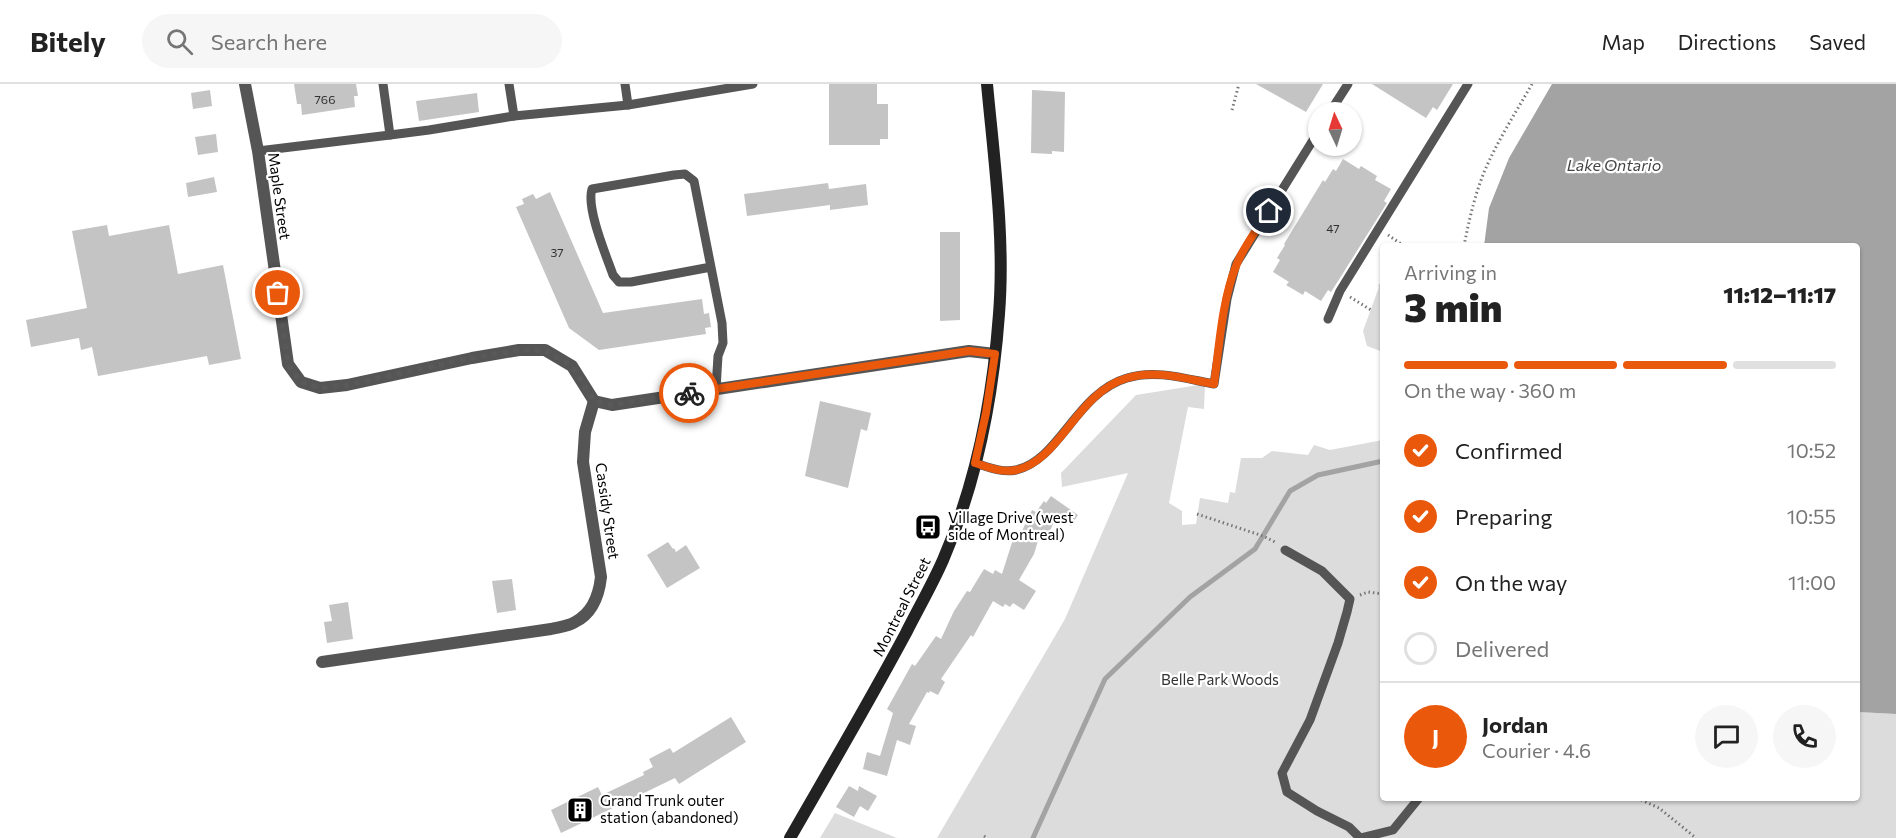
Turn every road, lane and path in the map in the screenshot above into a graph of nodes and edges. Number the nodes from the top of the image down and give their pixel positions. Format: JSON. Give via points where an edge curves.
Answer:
{"nodes":[{"id":1,"x":244,"y":84,"type":"edge"},
{"id":2,"x":383,"y":84,"type":"edge"},
{"id":3,"x":509,"y":84,"type":"edge"},
{"id":4,"x":625,"y":84,"type":"edge"},
{"id":5,"x":753,"y":84,"type":"edge"},
{"id":6,"x":987,"y":84,"type":"edge"},
{"id":7,"x":1239,"y":84,"type":"edge"},
{"id":8,"x":1348,"y":84,"type":"edge"},
{"id":9,"x":1467,"y":84,"type":"edge"},
{"id":10,"x":1532,"y":84,"type":"edge"},
{"id":11,"x":1336,"y":102,"type":"edge"},
{"id":12,"x":628,"y":105,"type":"junction"},
{"id":13,"x":1232,"y":110,"type":"dead end"},
{"id":14,"x":514,"y":116,"type":"junction"},
{"id":15,"x":390,"y":135,"type":"junction"},
{"id":16,"x":1308,"y":148,"type":"edge"},
{"id":17,"x":258,"y":151,"type":"junction"},
{"id":18,"x":1465,"y":243,"type":"edge"},
{"id":19,"x":711,"y":267,"type":"junction"},
{"id":20,"x":1341,"y":291,"type":"junction"},
{"id":21,"x":1371,"y":310,"type":"dead end"},
{"id":22,"x":1328,"y":319,"type":"dead end"},
{"id":23,"x":995,"y":354,"type":"junction"},
{"id":24,"x":717,"y":389,"type":"junction"},
{"id":25,"x":594,"y":401,"type":"junction"},
{"id":26,"x":975,"y":463,"type":"junction"},
{"id":27,"x":1197,"y":514,"type":"dead end"},
{"id":28,"x":1285,"y":550,"type":"joint"},
{"id":29,"x":1380,"y":594,"type":"edge"},
{"id":30,"x":1350,"y":598,"type":"junction"},
{"id":31,"x":322,"y":662,"type":"dead end"},
{"id":32,"x":1417,"y":801,"type":"edge"},
{"id":33,"x":1644,"y":801,"type":"edge"},
{"id":34,"x":1393,"y":830,"type":"junction"},
{"id":35,"x":1359,"y":837,"type":"edge"},
{"id":36,"x":790,"y":838,"type":"edge"},
{"id":37,"x":1385,"y":838,"type":"edge"},
{"id":38,"x":1696,"y":838,"type":"edge"}],
"edges":[{"from":1,"to":17,"type":"street","name":"Maple Street"},
{"from":2,"to":15,"type":"lane"},
{"from":3,"to":14,"type":"lane"},
{"from":4,"to":12,"type":"lane"},
{"from":5,"to":12,"type":"lane"},
{"from":6,"to":23,"type":"main road","name":"Montreal Street","via":[[1000,271]]},
{"from":7,"to":13,"type":"path"},
{"from":8,"to":11,"type":"lane"},
{"from":9,"to":20,"type":"lane"},
{"from":10,"to":18,"type":"path","via":[[1485,170]]},
{"from":12,"to":14,"type":"lane"},
{"from":14,"to":15,"type":"lane"},
{"from":15,"to":17,"type":"lane"},
{"from":16,"to":26,"type":"lane","via":[[1236,264],[1214,384],[1166,375],[1129,377],[1113,383],[1088,402],[1034,462],[1015,470]]},
{"from":17,"to":25,"type":"street","name":"Maple Street","via":[[288,364],[301,382],[320,388],[347,385],[472,358],[545,350],[572,366]]},
{"from":19,"to":19,"type":"lane","via":[[694,181],[685,174],[592,189],[591,207],[613,275],[619,282]]},
{"from":19,"to":24,"type":"lane","via":[[723,343],[718,356]]},
{"from":20,"to":21,"type":"path"},
{"from":20,"to":22,"type":"lane"},
{"from":23,"to":24,"type":"street","via":[[969,351]]},
{"from":23,"to":26,"type":"main road","name":"Montreal Street"},
{"from":24,"to":25,"type":"street","via":[[612,405]]},
{"from":25,"to":31,"type":"street","name":"Cassidy Street","via":[[585,432],[583,462],[601,577],[591,609],[576,622],[552,629]]},
{"from":26,"to":36,"type":"main road","name":"Montreal Street","via":[[943,560]]},
{"from":27,"to":28,"type":"path","via":[[1273,540]]},
{"from":28,"to":30,"type":"lane","via":[[1322,571]]},
{"from":29,"to":30,"type":"path","via":[[1368,592]]},
{"from":30,"to":35,"type":"lane","via":[[1310,720],[1282,773],[1287,792],[1349,827]]},
{"from":32,"to":34,"type":"lane"},
{"from":33,"to":38,"type":"path","via":[[1659,808]]},
{"from":34,"to":35,"type":"lane"},
{"from":34,"to":37,"type":"lane"}]}
